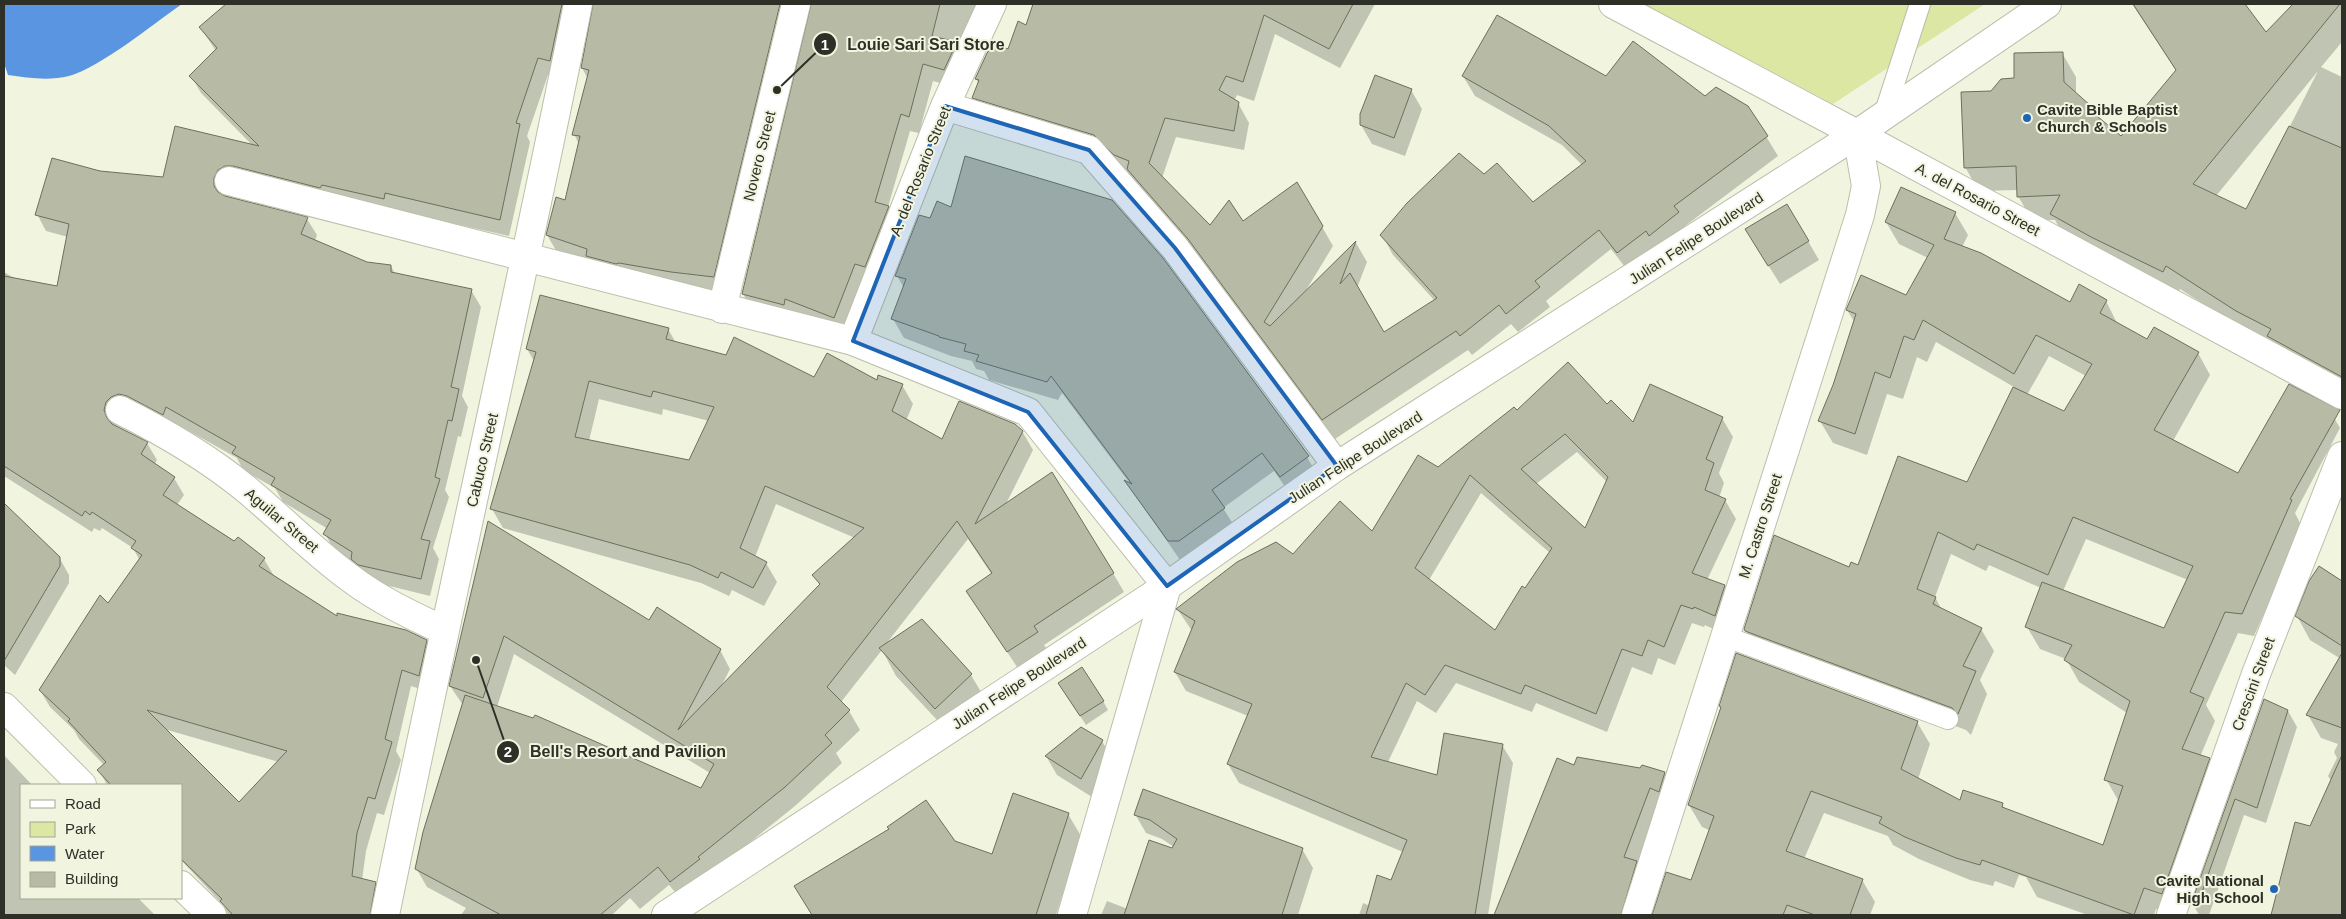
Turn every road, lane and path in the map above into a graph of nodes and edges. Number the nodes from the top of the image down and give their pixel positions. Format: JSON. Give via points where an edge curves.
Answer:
{"nodes":[{"id":1,"x":578,"y":4,"type":"edge"},
{"id":2,"x":796,"y":4,"type":"edge"},
{"id":3,"x":992,"y":4,"type":"edge"},
{"id":4,"x":1613,"y":4,"type":"edge"},
{"id":5,"x":1920,"y":4,"type":"edge"},
{"id":6,"x":2047,"y":4,"type":"edge"},
{"id":7,"x":945,"y":106,"type":"junction"},
{"id":8,"x":1884,"y":115,"type":"junction"},
{"id":9,"x":1857,"y":134,"type":"junction"},
{"id":10,"x":228,"y":181,"type":"dead end"},
{"id":11,"x":527,"y":257,"type":"junction"},
{"id":12,"x":722,"y":309,"type":"junction"},
{"id":13,"x":853,"y":341,"type":"junction"},
{"id":14,"x":2342,"y":395,"type":"edge"},
{"id":15,"x":120,"y":410,"type":"dead end"},
{"id":16,"x":2342,"y":456,"type":"edge"},
{"id":17,"x":1337,"y":466,"type":"junction"},
{"id":18,"x":1167,"y":586,"type":"junction"},
{"id":19,"x":443,"y":630,"type":"junction"},
{"id":20,"x":1724,"y":636,"type":"junction"},
{"id":21,"x":4,"y":706,"type":"edge"},
{"id":22,"x":1948,"y":719,"type":"dead end"},
{"id":23,"x":81,"y":784,"type":"edge"},
{"id":24,"x":182,"y":886,"type":"edge"},
{"id":25,"x":212,"y":915,"type":"edge"},
{"id":26,"x":385,"y":915,"type":"edge"},
{"id":27,"x":666,"y":915,"type":"edge"},
{"id":28,"x":1072,"y":915,"type":"edge"},
{"id":29,"x":1636,"y":915,"type":"edge"},
{"id":30,"x":2172,"y":915,"type":"edge"}],
"edges":[{"from":1,"to":11,"type":"street","name":"Cabuco Street"},
{"from":2,"to":12,"type":"street","name":"Novero Street"},
{"from":3,"to":7,"type":"street","name":"A. del Rosario Street"},
{"from":4,"to":9,"type":"street","name":"A. del Rosario Street"},
{"from":5,"to":8,"type":"lane"},
{"from":6,"to":8,"type":"street","name":"Julian Felipe Boulevard"},
{"from":7,"to":13,"type":"street","name":"A. del Rosario Street"},
{"from":7,"to":17,"type":"street","via":[[1089,150],[1175,248]]},
{"from":8,"to":9,"type":"street","name":"Julian Felipe Boulevard"},
{"from":9,"to":14,"type":"street","name":"A. del Rosario Street"},
{"from":9,"to":17,"type":"street","name":"Julian Felipe Boulevard"},
{"from":9,"to":20,"type":"street","name":"M. Castro Street","via":[[1866,186],[1864,200]]},
{"from":10,"to":11,"type":"street"},
{"from":11,"to":12,"type":"street"},
{"from":11,"to":19,"type":"street","name":"Cabuco Street"},
{"from":12,"to":13,"type":"street"},
{"from":13,"to":18,"type":"street","via":[[1028,412]]},
{"from":15,"to":19,"type":"street","name":"Aguilar Street","via":[[161,430],[201,456],[244,488],[350,579],[393,606]]},
{"from":16,"to":30,"type":"street","name":"Crescini Street","via":[[2256,674]]},
{"from":17,"to":18,"type":"street","name":"Julian Felipe Boulevard"},
{"from":18,"to":27,"type":"street","name":"Julian Felipe Boulevard"},
{"from":18,"to":28,"type":"street"},
{"from":19,"to":26,"type":"street","name":"Cabuco Street"},
{"from":20,"to":22,"type":"lane"},
{"from":20,"to":29,"type":"street","name":"M. Castro Street"},
{"from":21,"to":23,"type":"street"},
{"from":24,"to":25,"type":"street"}]}
